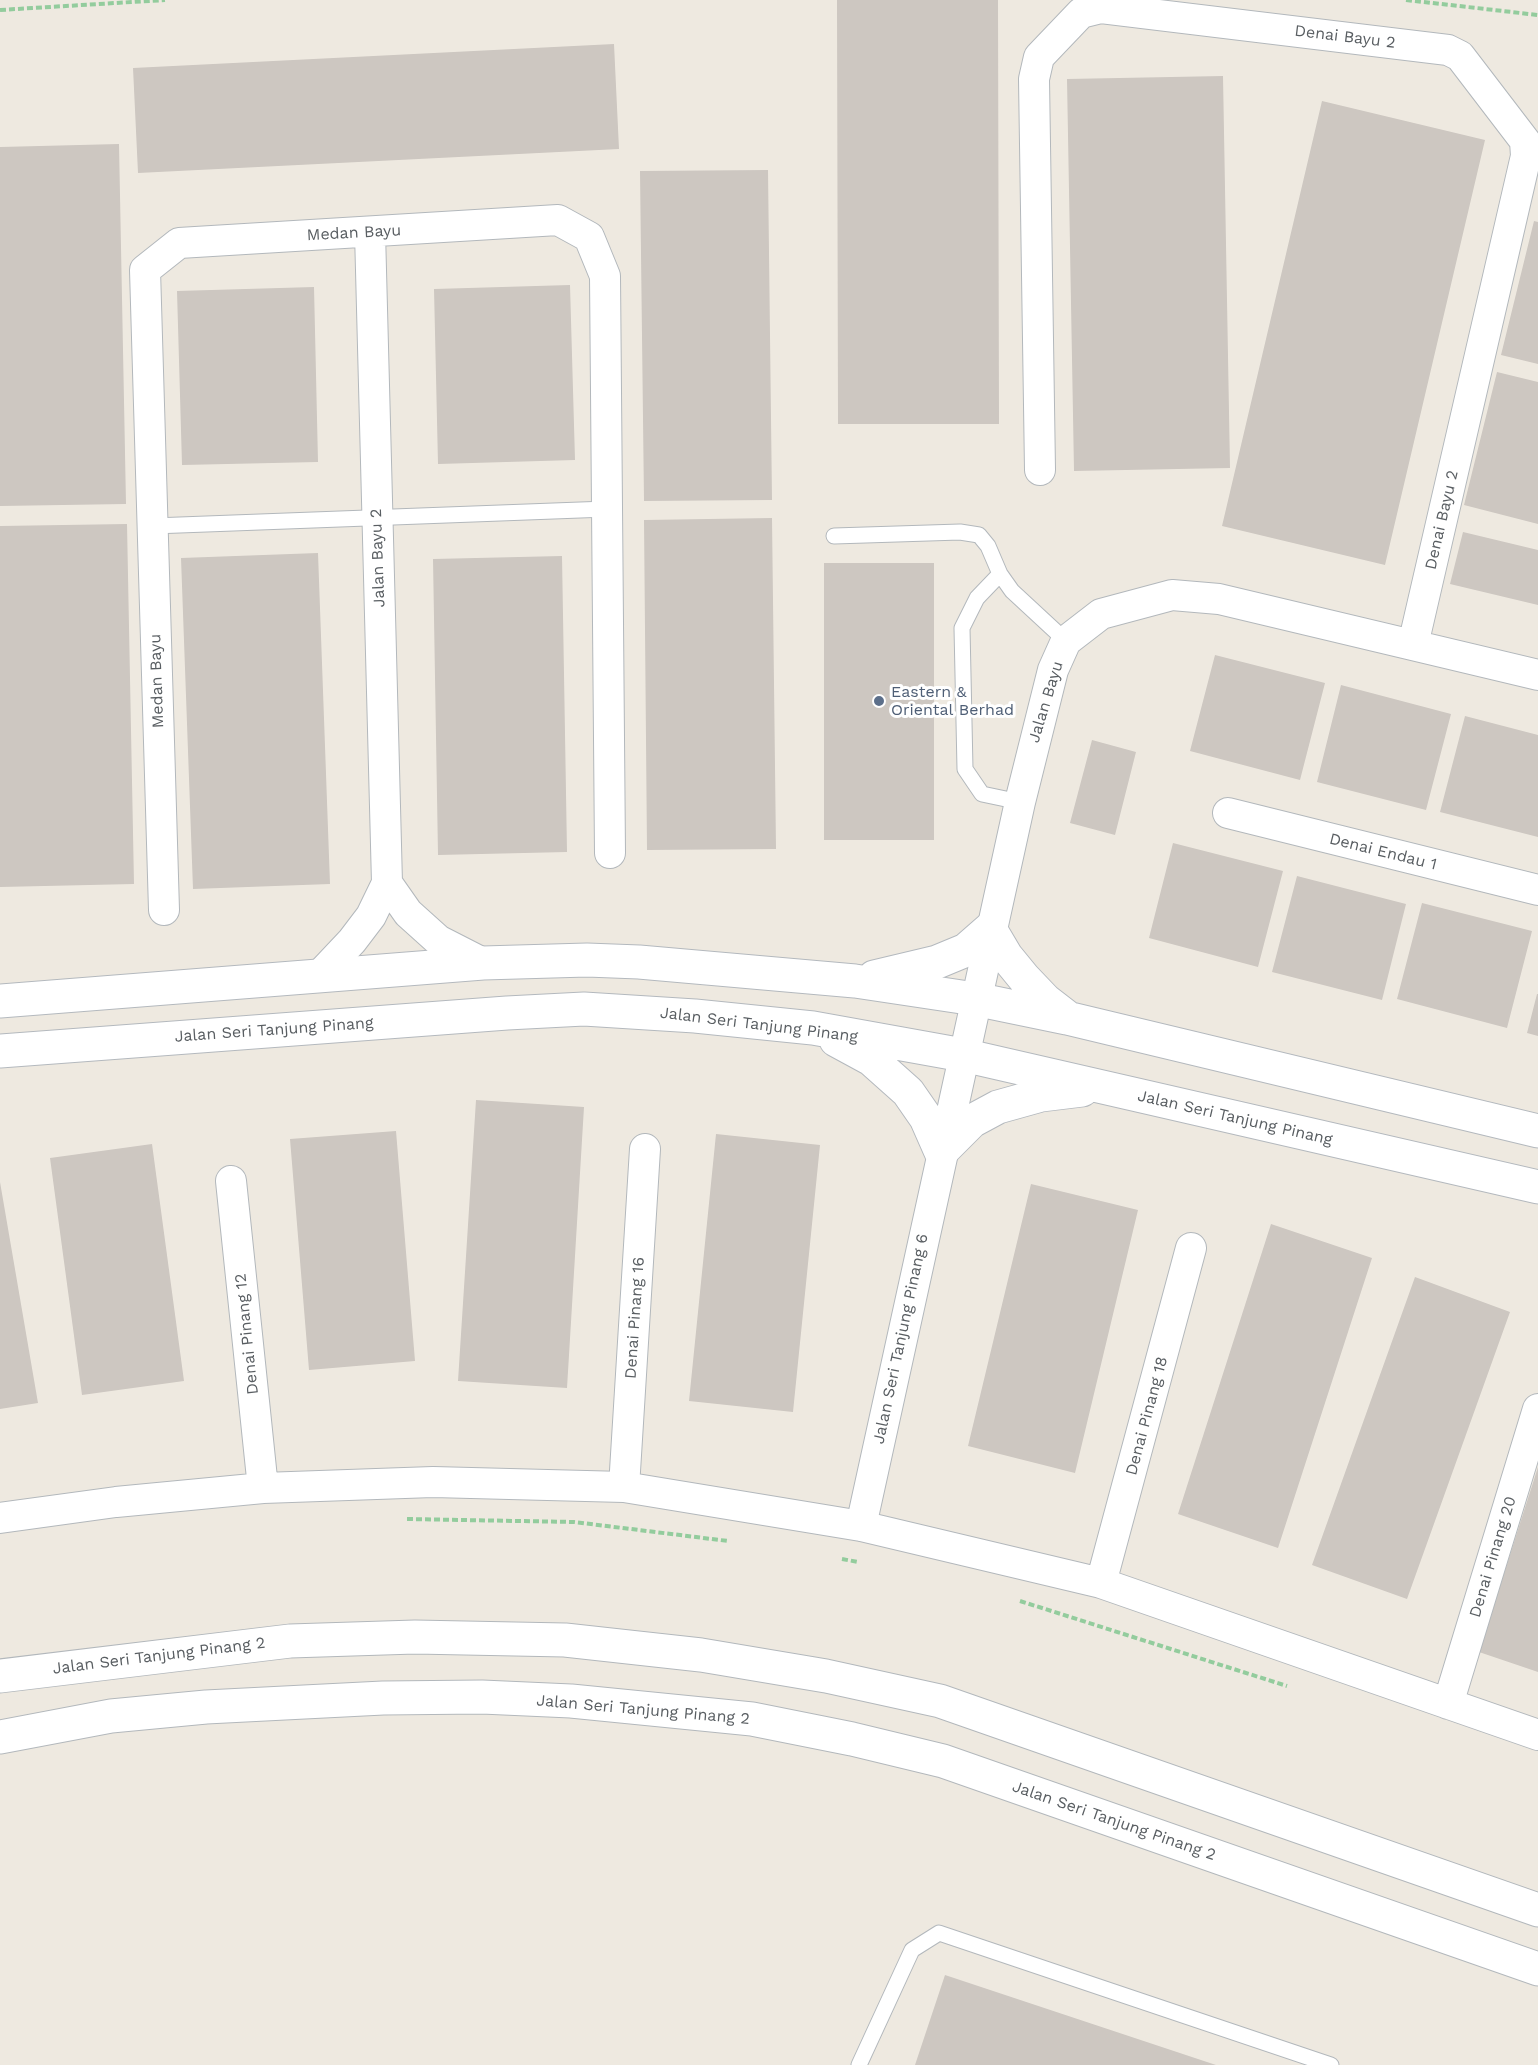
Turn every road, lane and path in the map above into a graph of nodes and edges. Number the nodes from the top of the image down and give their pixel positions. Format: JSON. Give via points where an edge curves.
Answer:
{"nodes":[{"id":1,"x":165,"y":0,"type":"edge"},
{"id":2,"x":1406,"y":0,"type":"edge"},
{"id":3,"x":0,"y":10,"type":"edge"},
{"id":4,"x":1538,"y":15,"type":"edge"},
{"id":5,"x":370,"y":232,"type":"junction"},
{"id":6,"x":1040,"y":470,"type":"dead end"},
{"id":7,"x":607,"y":509,"type":"junction"},
{"id":8,"x":377,"y":517,"type":"junction"},
{"id":9,"x":153,"y":526,"type":"junction"},
{"id":10,"x":834,"y":536,"type":"dead end"},
{"id":11,"x":1000,"y":574,"type":"junction"},
{"id":12,"x":1066,"y":641,"type":"junction"},
{"id":13,"x":1413,"y":645,"type":"junction"},
{"id":14,"x":1538,"y":675,"type":"edge"},
{"id":15,"x":1020,"y":802,"type":"junction"},
{"id":16,"x":1228,"y":813,"type":"dead end"},
{"id":17,"x":610,"y":853,"type":"dead end"},
{"id":18,"x":387,"y":883,"type":"junction"},
{"id":19,"x":1538,"y":890,"type":"edge"},
{"id":20,"x":164,"y":910,"type":"dead end"},
{"id":21,"x":990,"y":929,"type":"junction"},
{"id":22,"x":483,"y":963,"type":"junction"},
{"id":23,"x":319,"y":976,"type":"junction"},
{"id":24,"x":0,"y":977,"type":"edge"},
{"id":25,"x":855,"y":981,"type":"junction"},
{"id":26,"x":54,"y":996,"type":"junction"},
{"id":27,"x":975,"y":999,"type":"junction"},
{"id":28,"x":0,"y":1000,"type":"edge"},
{"id":29,"x":1067,"y":1018,"type":"junction"},
{"id":30,"x":813,"y":1028,"type":"junction"},
{"id":31,"x":0,"y":1050,"type":"edge"},
{"id":32,"x":963,"y":1055,"type":"junction"},
{"id":33,"x":1103,"y":1088,"type":"junction"},
{"id":34,"x":1538,"y":1131,"type":"edge"},
{"id":35,"x":645,"y":1149,"type":"dead end"},
{"id":36,"x":941,"y":1152,"type":"junction"},
{"id":37,"x":231,"y":1181,"type":"dead end"},
{"id":38,"x":1538,"y":1187,"type":"edge"},
{"id":39,"x":1191,"y":1248,"type":"dead end"},
{"id":40,"x":1538,"y":1409,"type":"edge"},
{"id":41,"x":624,"y":1487,"type":"junction"},
{"id":42,"x":263,"y":1488,"type":"junction"},
{"id":43,"x":0,"y":1518,"type":"edge"},
{"id":44,"x":399,"y":1519,"type":"dead end"},
{"id":45,"x":861,"y":1526,"type":"junction"},
{"id":46,"x":736,"y":1542,"type":"dead end"},
{"id":47,"x":836,"y":1558,"type":"dead end"},
{"id":48,"x":869,"y":1564,"type":"dead end"},
{"id":49,"x":1101,"y":1583,"type":"junction"},
{"id":50,"x":1012,"y":1599,"type":"dead end"},
{"id":51,"x":0,"y":1676,"type":"edge"},
{"id":52,"x":1298,"y":1690,"type":"dead end"},
{"id":53,"x":1448,"y":1704,"type":"junction"},
{"id":54,"x":1538,"y":1735,"type":"edge"},
{"id":55,"x":0,"y":1737,"type":"edge"},
{"id":56,"x":1538,"y":1910,"type":"edge"},
{"id":57,"x":1538,"y":1969,"type":"edge"},
{"id":58,"x":860,"y":2065,"type":"edge"},
{"id":59,"x":1331,"y":2065,"type":"edge"}],
"edges":[{"from":1,"to":3,"type":"path"},
{"from":2,"to":4,"type":"path"},
{"from":5,"to":7,"type":"street","name":"Medan Bayu","via":[[558,220],[589,237],[605,276]]},
{"from":5,"to":8,"type":"street","name":"Jalan Bayu 2"},
{"from":5,"to":9,"type":"street","name":"Medan Bayu","via":[[179,243],[145,270]]},
{"from":6,"to":13,"type":"street","name":"Denai Bayu 2","via":[[1034,79],[1040,57],[1081,13],[1101,8],[1448,50],[1460,56],[1525,141],[1526,156]]},
{"from":7,"to":8,"type":"lane"},
{"from":7,"to":17,"type":"street","name":"Medan Bayu"},
{"from":8,"to":9,"type":"lane"},
{"from":8,"to":18,"type":"street","name":"Jalan Bayu 2"},
{"from":9,"to":20,"type":"street","name":"Medan Bayu"},
{"from":10,"to":11,"type":"lane","via":[[960,532],[979,536],[988,546]]},
{"from":11,"to":12,"type":"lane","via":[[1012,591]]},
{"from":11,"to":15,"type":"lane","via":[[977,598],[962,628],[964,769],[982,794]]},
{"from":12,"to":13,"type":"street","name":"Jalan Bayu","via":[[1101,614],[1172,595],[1219,599]]},
{"from":12,"to":15,"type":"street","name":"Jalan Bayu","via":[[1053,670]]},
{"from":13,"to":14,"type":"street","name":"Jalan Bayu"},
{"from":15,"to":21,"type":"street","name":"Jalan Bayu"},
{"from":16,"to":19,"type":"street","name":"Denai Endau 1"},
{"from":18,"to":22,"type":"street","via":[[408,913],[438,940]]},
{"from":18,"to":23,"type":"street","via":[[358,933]]},
{"from":21,"to":25,"type":"main road","via":[[966,950],[938,962]]},
{"from":21,"to":27,"type":"street","name":"Jalan Bayu"},
{"from":21,"to":29,"type":"main road","via":[[1024,978]]},
{"from":22,"to":23,"type":"main road"},
{"from":22,"to":25,"type":"main road","via":[[639,962]]},
{"from":23,"to":26,"type":"main road"},
{"from":24,"to":26,"type":"main road"},
{"from":25,"to":27,"type":"main road"},
{"from":26,"to":28,"type":"main road"},
{"from":27,"to":29,"type":"main road"},
{"from":27,"to":32,"type":"street","name":"Jalan Bayu"},
{"from":29,"to":34,"type":"main road"},
{"from":30,"to":31,"type":"main road","name":"Jalan Seri Tanjung Pinang","via":[[584,1009]]},
{"from":30,"to":32,"type":"main road","name":"Jalan Seri Tanjung Pinang"},
{"from":30,"to":36,"type":"main road","via":[[888,1072],[914,1101]]},
{"from":32,"to":33,"type":"main road","name":"Jalan Seri Tanjung Pinang"},
{"from":32,"to":36,"type":"street","name":"Jalan Seri Tanjung Pinang 6"},
{"from":33,"to":36,"type":"main road","via":[[1041,1095],[998,1107],[972,1121]]},
{"from":33,"to":38,"type":"main road","name":"Jalan Seri Tanjung Pinang"},
{"from":35,"to":41,"type":"street","name":"Denai Pinang 16"},
{"from":36,"to":45,"type":"street","name":"Jalan Seri Tanjung Pinang 6"},
{"from":37,"to":42,"type":"street","name":"Denai Pinang 12"},
{"from":39,"to":49,"type":"street","name":"Denai Pinang 18"},
{"from":40,"to":53,"type":"street","name":"Denai Pinang 20"},
{"from":41,"to":42,"type":"street","via":[[434,1482]]},
{"from":41,"to":45,"type":"street"},
{"from":42,"to":43,"type":"street"},
{"from":44,"to":46,"type":"path","via":[[574,1522]]},
{"from":45,"to":49,"type":"street"},
{"from":47,"to":48,"type":"path"},
{"from":49,"to":53,"type":"street"},
{"from":50,"to":52,"type":"path"},
{"from":51,"to":56,"type":"main road","name":"Jalan Seri Tanjung Pinang 2","via":[[290,1641],[415,1637],[565,1640],[701,1655],[940,1701]]},
{"from":53,"to":54,"type":"street"},
{"from":55,"to":57,"type":"main road","name":"Jalan Seri Tanjung Pinang 2","via":[[111,1716],[383,1698],[570,1701],[752,1719],[943,1761]]},
{"from":58,"to":59,"type":"lane","via":[[912,1950],[939,1933]]}]}
